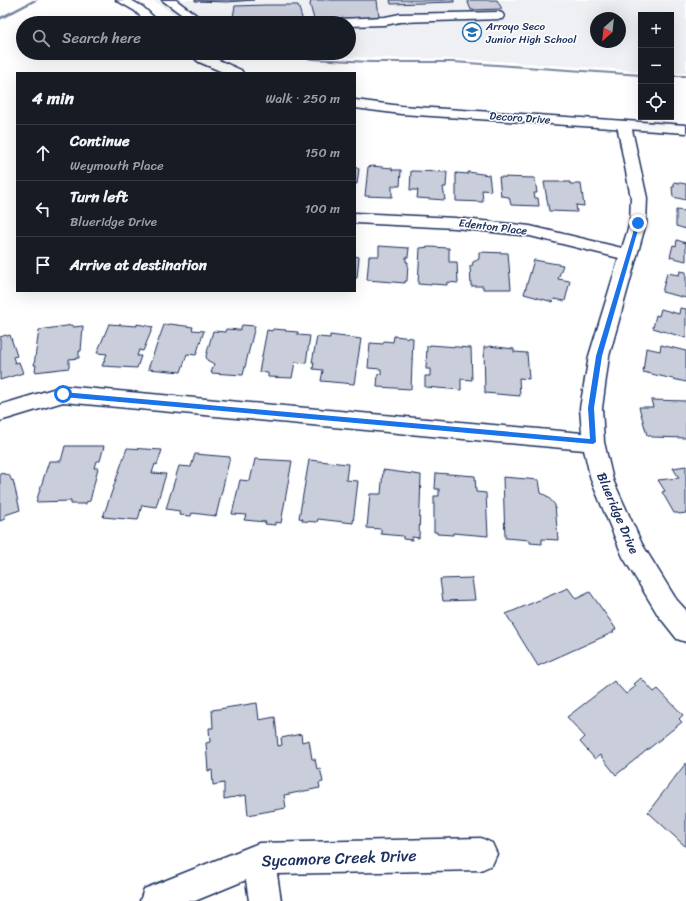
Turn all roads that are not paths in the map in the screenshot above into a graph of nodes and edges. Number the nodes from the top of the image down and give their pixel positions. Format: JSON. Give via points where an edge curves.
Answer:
{"nodes":[{"id":1,"x":122,"y":0,"type":"edge"},
{"id":2,"x":168,"y":0,"type":"edge"},
{"id":3,"x":146,"y":16,"type":"edge"},
{"id":4,"x":191,"y":16,"type":"edge"},
{"id":5,"x":498,"y":16,"type":"dead end"},
{"id":6,"x":356,"y":22,"type":"edge"},
{"id":7,"x":204,"y":60,"type":"edge"},
{"id":8,"x":234,"y":72,"type":"edge"},
{"id":9,"x":356,"y":104,"type":"edge"},
{"id":10,"x":624,"y":125,"type":"junction"},
{"id":11,"x":686,"y":129,"type":"edge"},
{"id":12,"x":356,"y":218,"type":"edge"},
{"id":13,"x":629,"y":255,"type":"junction"},
{"id":14,"x":0,"y":413,"type":"edge"},
{"id":15,"x":593,"y":442,"type":"junction"},
{"id":16,"x":686,"y":630,"type":"edge"},
{"id":17,"x":481,"y":854,"type":"dead end"},
{"id":18,"x":259,"y":859,"type":"junction"},
{"id":19,"x":156,"y":901,"type":"edge"},
{"id":20,"x":265,"y":901,"type":"edge"}],
"edges":[{"from":1,"to":3,"type":"street"},
{"from":2,"to":4,"type":"street"},
{"from":5,"to":6,"type":"street","via":[[400,18]]},
{"from":7,"to":8,"type":"street"},
{"from":9,"to":10,"type":"street","name":"Decoro Drive","via":[[401,110]]},
{"from":10,"to":11,"type":"street","name":"Decoro Drive"},
{"from":10,"to":13,"type":"street","name":"Blueridge Drive","via":[[639,198],[638,223]]},
{"from":12,"to":13,"type":"street","name":"Edenton Place","via":[[455,222],[530,231]]},
{"from":13,"to":15,"type":"street","name":"Blueridge Drive","via":[[599,356],[591,408]]},
{"from":14,"to":15,"type":"street","via":[[63,394]]},
{"from":15,"to":16,"type":"street","name":"Blueridge Drive","via":[[602,480],[632,550],[667,607]]},
{"from":17,"to":18,"type":"street","name":"Sycamore Creek Drive"},
{"from":18,"to":19,"type":"street","name":"Sycamore Creek Drive"},
{"from":18,"to":20,"type":"street"}]}
